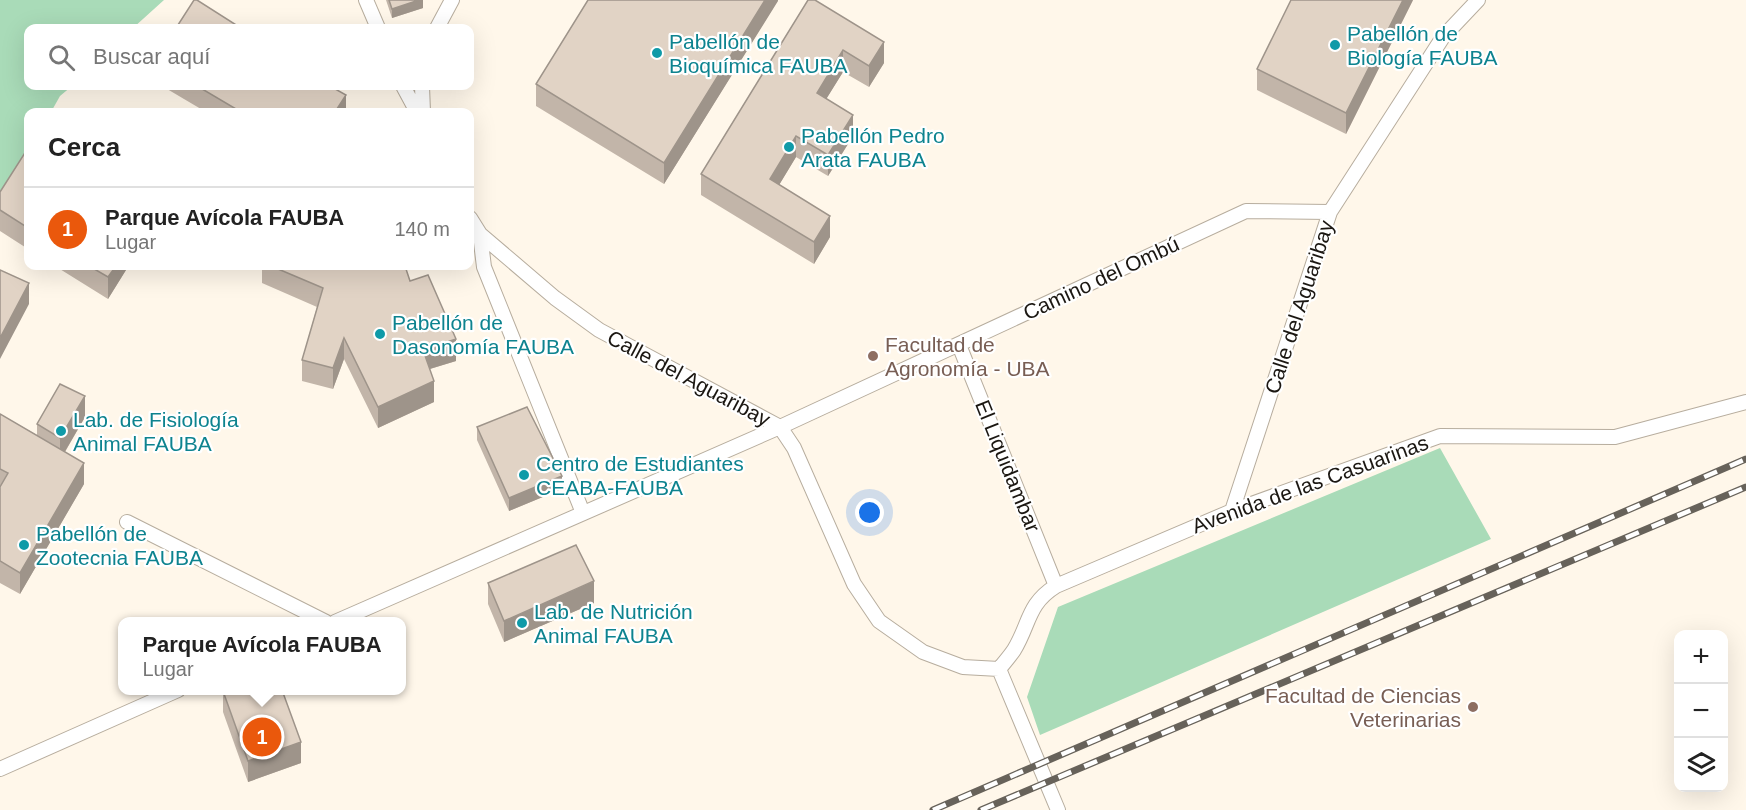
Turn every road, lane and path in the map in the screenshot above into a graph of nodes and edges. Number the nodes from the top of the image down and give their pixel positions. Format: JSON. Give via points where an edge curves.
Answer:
{"nodes":[{"id":1,"x":366,"y":0,"type":"edge"},
{"id":2,"x":452,"y":0,"type":"edge"},
{"id":3,"x":1478,"y":0,"type":"edge"},
{"id":4,"x":376,"y":24,"type":"edge"},
{"id":5,"x":439,"y":24,"type":"edge"},
{"id":6,"x":405,"y":90,"type":"edge"},
{"id":7,"x":422,"y":90,"type":"edge"},
{"id":8,"x":415,"y":108,"type":"edge"},
{"id":9,"x":423,"y":108,"type":"edge"},
{"id":10,"x":1330,"y":212,"type":"junction"},
{"id":11,"x":474,"y":224,"type":"edge"},
{"id":12,"x":480,"y":234,"type":"junction"},
{"id":13,"x":959,"y":345,"type":"junction"},
{"id":14,"x":1746,"y":402,"type":"edge"},
{"id":15,"x":780,"y":427,"type":"junction"},
{"id":16,"x":1232,"y":511,"type":"junction"},
{"id":17,"x":583,"y":513,"type":"junction"},
{"id":18,"x":127,"y":522,"type":"dead end"},
{"id":19,"x":1056,"y":586,"type":"junction"},
{"id":20,"x":318,"y":617,"type":"edge"},
{"id":21,"x":344,"y":617,"type":"edge"},
{"id":22,"x":999,"y":669,"type":"junction"},
{"id":23,"x":167,"y":695,"type":"edge"},
{"id":24,"x":0,"y":769,"type":"edge"},
{"id":25,"x":1058,"y":810,"type":"edge"}],
"edges":[{"from":1,"to":4,"type":"lane"},
{"from":2,"to":5,"type":"lane"},
{"from":3,"to":10,"type":"lane","name":"Calle del Aguaribay","via":[[1443,37]]},
{"from":6,"to":8,"type":"lane"},
{"from":7,"to":9,"type":"lane"},
{"from":10,"to":13,"type":"lane","name":"Camino del Ombú","via":[[1246,211]]},
{"from":10,"to":16,"type":"lane","name":"Calle del Aguaribay"},
{"from":11,"to":12,"type":"lane","name":"Calle del Aguaribay"},
{"from":12,"to":15,"type":"lane","name":"Calle del Aguaribay","via":[[599,330]]},
{"from":12,"to":17,"type":"lane","via":[[484,267]]},
{"from":13,"to":15,"type":"lane","name":"Camino del Ombú"},
{"from":13,"to":19,"type":"lane","name":"El Liquidambar"},
{"from":14,"to":16,"type":"lane","name":"Avenida de las Casuarinas","via":[[1615,437],[1440,436]]},
{"from":15,"to":17,"type":"lane","name":"Camino del Ombú"},
{"from":15,"to":22,"type":"lane","name":"Calle del Aguaribay","via":[[794,448],[854,584],[879,621],[923,652],[963,667]]},
{"from":16,"to":19,"type":"lane","name":"Avenida de las Casuarinas"},
{"from":17,"to":21,"type":"lane","name":"Camino del Ombú"},
{"from":18,"to":20,"type":"lane"},
{"from":19,"to":22,"type":"lane","name":"Avenida de las Casuarinas","via":[[1034,605],[1015,649]]},
{"from":22,"to":25,"type":"lane"},
{"from":23,"to":24,"type":"lane"}]}
